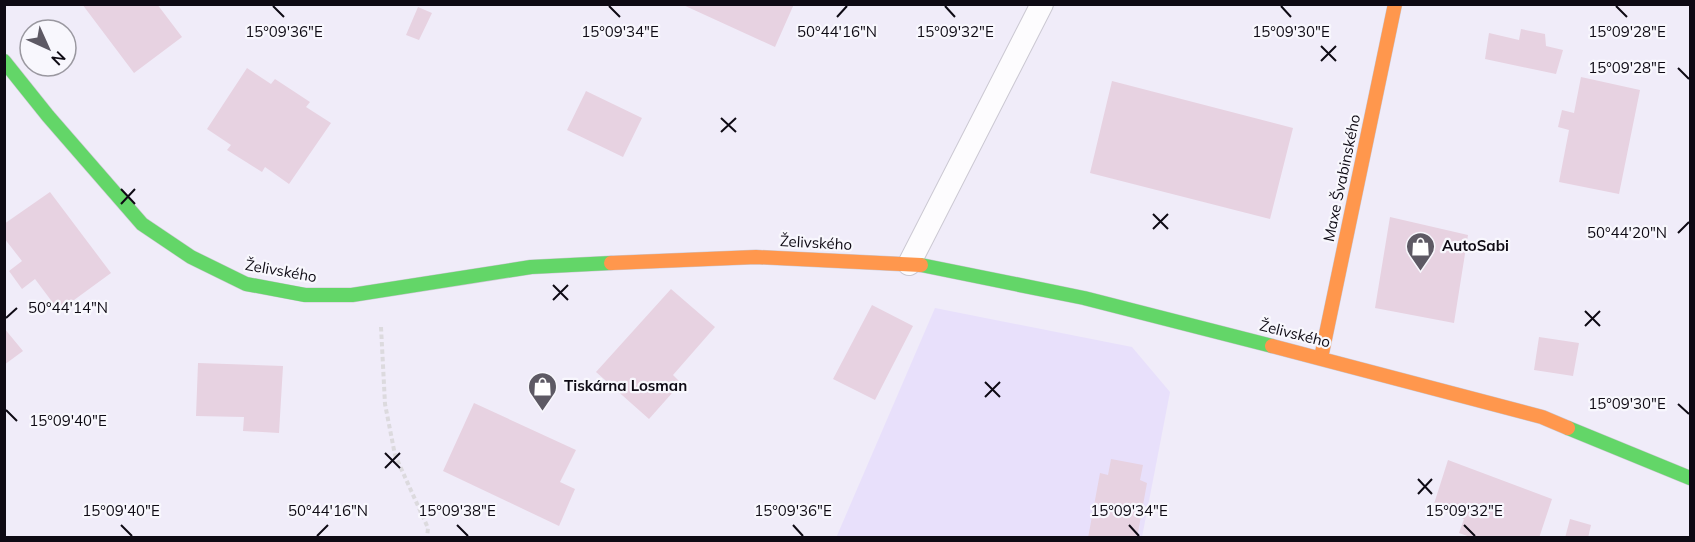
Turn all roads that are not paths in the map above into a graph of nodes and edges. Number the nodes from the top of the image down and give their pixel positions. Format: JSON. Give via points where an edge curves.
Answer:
{"nodes":[{"id":1,"x":1042,"y":4,"type":"edge"},
{"id":2,"x":1395,"y":4,"type":"edge"},
{"id":3,"x":4,"y":60,"type":"edge"},
{"id":4,"x":909,"y":264,"type":"junction"},
{"id":5,"x":1321,"y":358,"type":"junction"},
{"id":6,"x":1690,"y":478,"type":"edge"}],
"edges":[{"from":1,"to":4,"type":"lane"},
{"from":2,"to":5,"type":"street","name":"Maxe Švabinského"},
{"from":3,"to":4,"type":"street","name":"Želivského","via":[[142,224],[191,257],[246,284],[305,295],[352,295],[531,267],[756,257]]},
{"from":4,"to":5,"type":"street","name":"Želivského","via":[[1084,298]]},
{"from":5,"to":6,"type":"street","name":"Želivského","via":[[1542,417]]}]}
